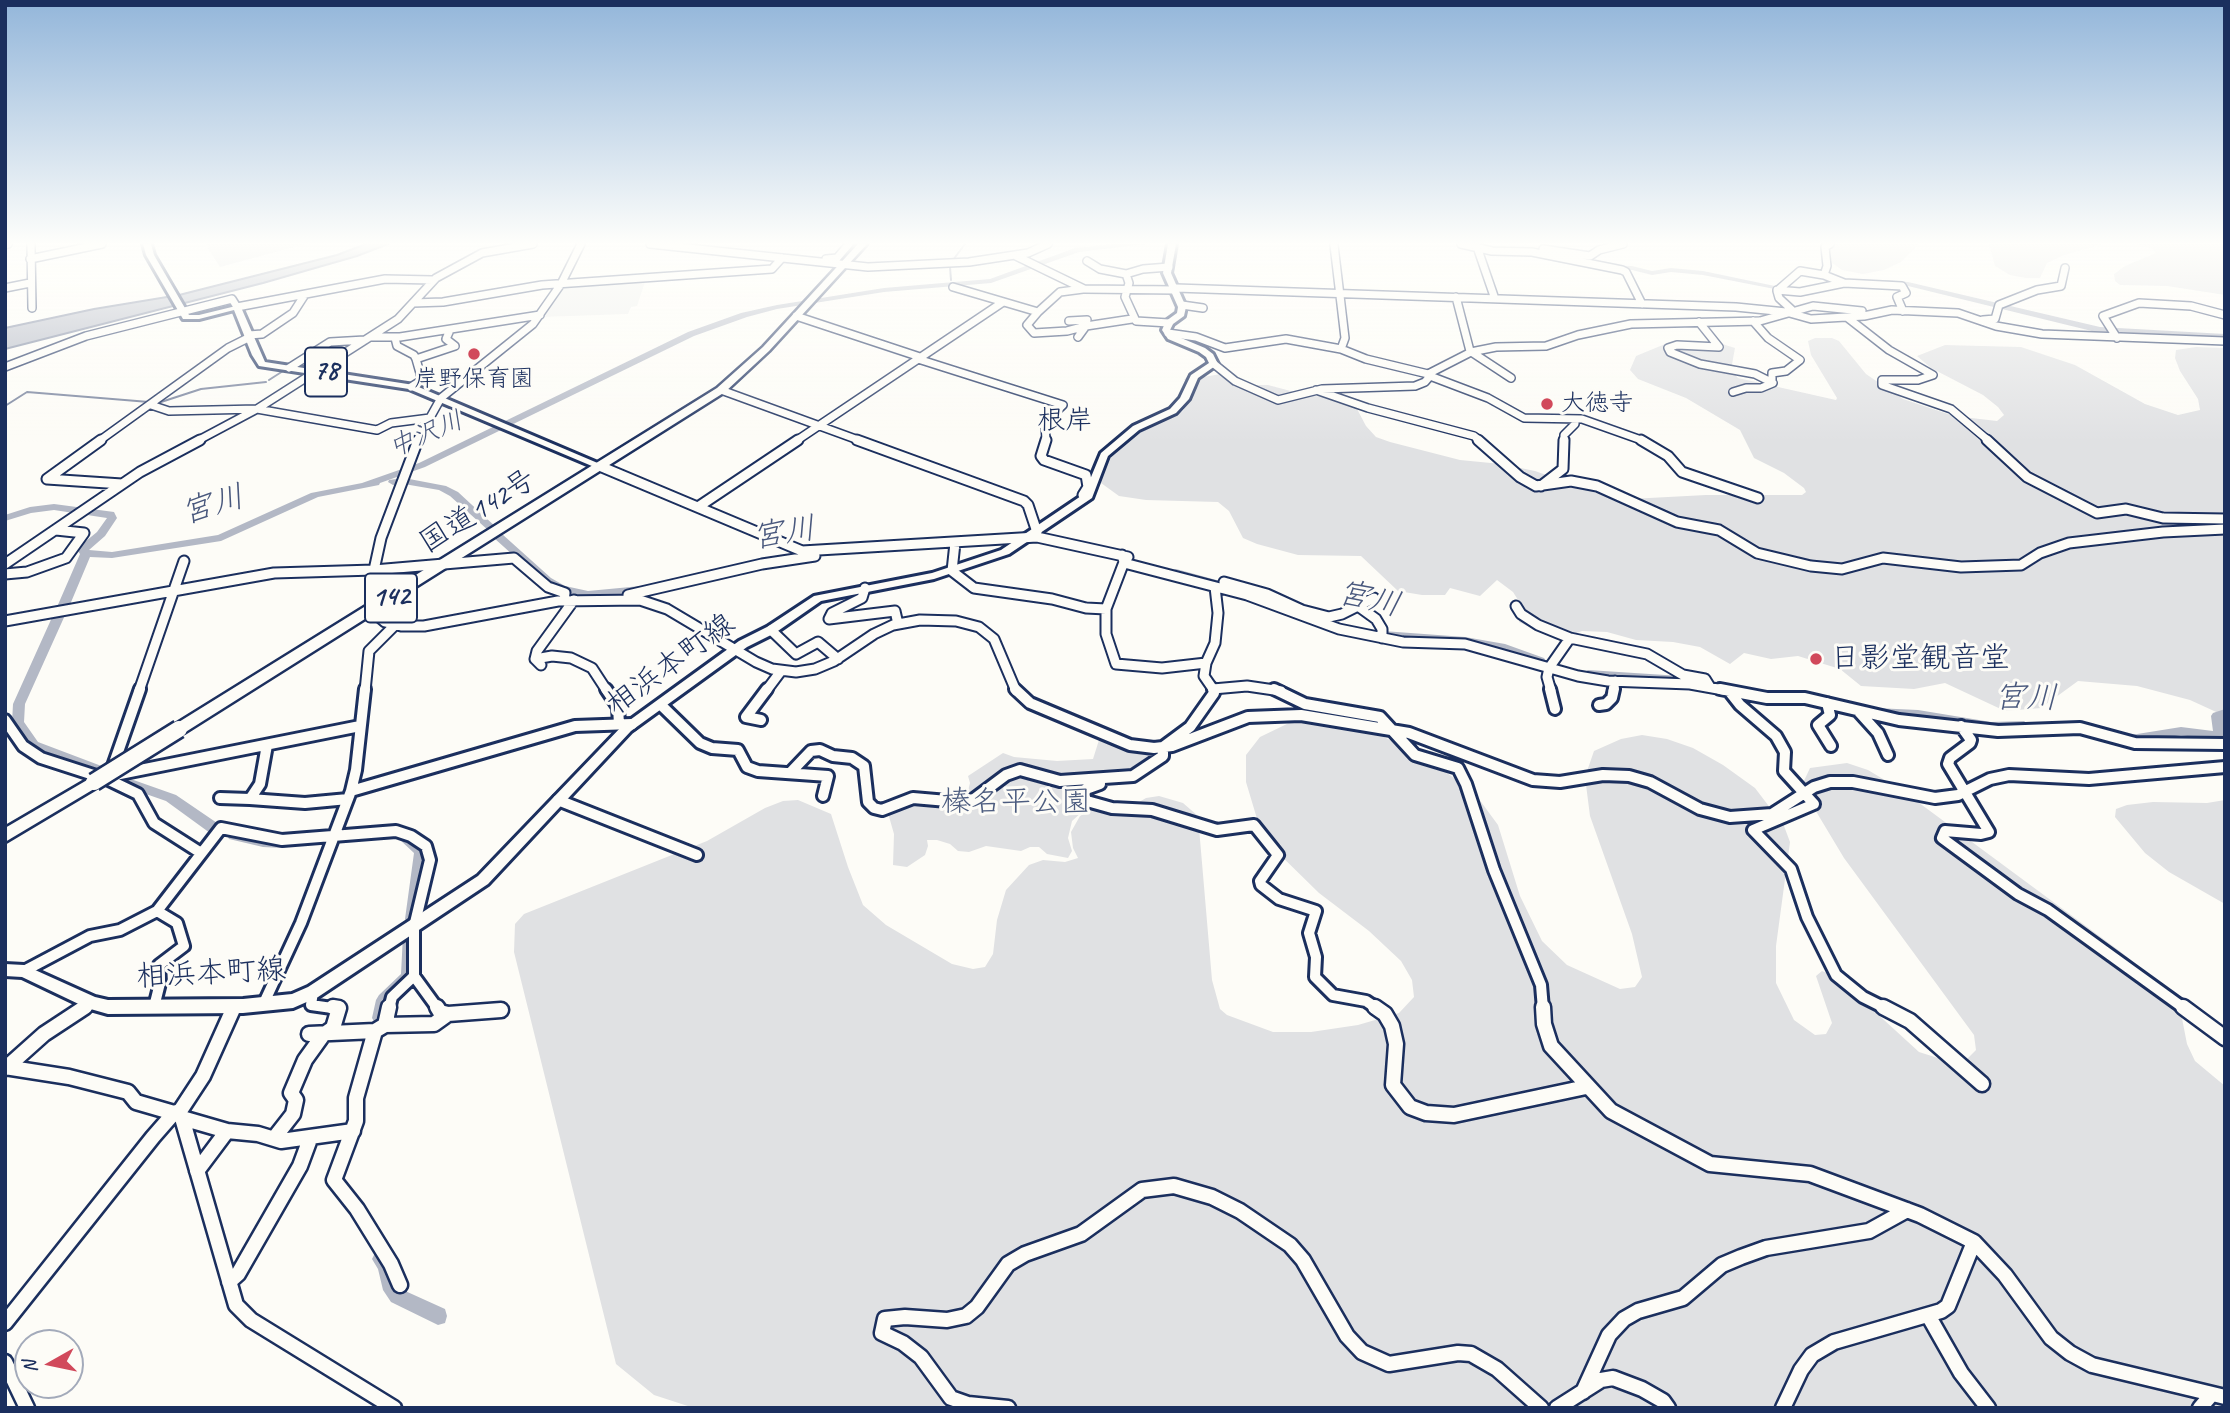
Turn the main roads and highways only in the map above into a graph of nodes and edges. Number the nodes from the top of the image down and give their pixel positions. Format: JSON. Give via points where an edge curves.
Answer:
{"nodes":[{"id":1,"x":182,"y":310,"type":"edge"},
{"id":2,"x":226,"y":310,"type":"edge"},
{"id":3,"x":238,"y":310,"type":"edge"},
{"id":4,"x":802,"y":310,"type":"edge"},
{"id":5,"x":1181,"y":310,"type":"edge"},
{"id":6,"x":602,"y":467,"type":"junction"},
{"id":7,"x":1025,"y":540,"type":"joint"},
{"id":8,"x":5,"y":836,"type":"edge"},
{"id":9,"x":414,"y":927,"type":"joint"},
{"id":10,"x":5,"y":970,"type":"edge"},
{"id":11,"x":24,"y":971,"type":"joint"},
{"id":12,"x":263,"y":1005,"type":"joint"},
{"id":13,"x":154,"y":1007,"type":"joint"}],
"edges":[{"from":1,"to":2,"type":"main road","number":"78","via":[[187,318]]},
{"from":3,"to":6,"type":"main road","number":"78","via":[[260,362],[411,387]]},
{"from":4,"to":6,"type":"highway","name":"国道142号","number":"142","via":[[738,377]]},
{"from":5,"to":7,"type":"main road","name":"相浜本町線","via":[[1168,328],[1210,356],[1214,364],[1194,377],[1173,411],[1136,428],[1107,451],[1093,490],[1083,500]]},
{"from":6,"to":8,"type":"highway","name":"国道142号","number":"142","bridge":true,"via":[[104,779]]},
{"from":7,"to":9,"type":"main road","name":"相浜本町線","via":[[952,571],[813,600],[735,649],[661,705],[626,724],[483,880]]},
{"from":9,"to":12,"type":"main road","name":"相浜本町線","via":[[313,992],[293,1001]]},
{"from":10,"to":11,"type":"main road","name":"相浜本町線"},
{"from":11,"to":13,"type":"main road","name":"相浜本町線","via":[[92,1003]]},
{"from":12,"to":13,"type":"main road","name":"相浜本町線"}]}
